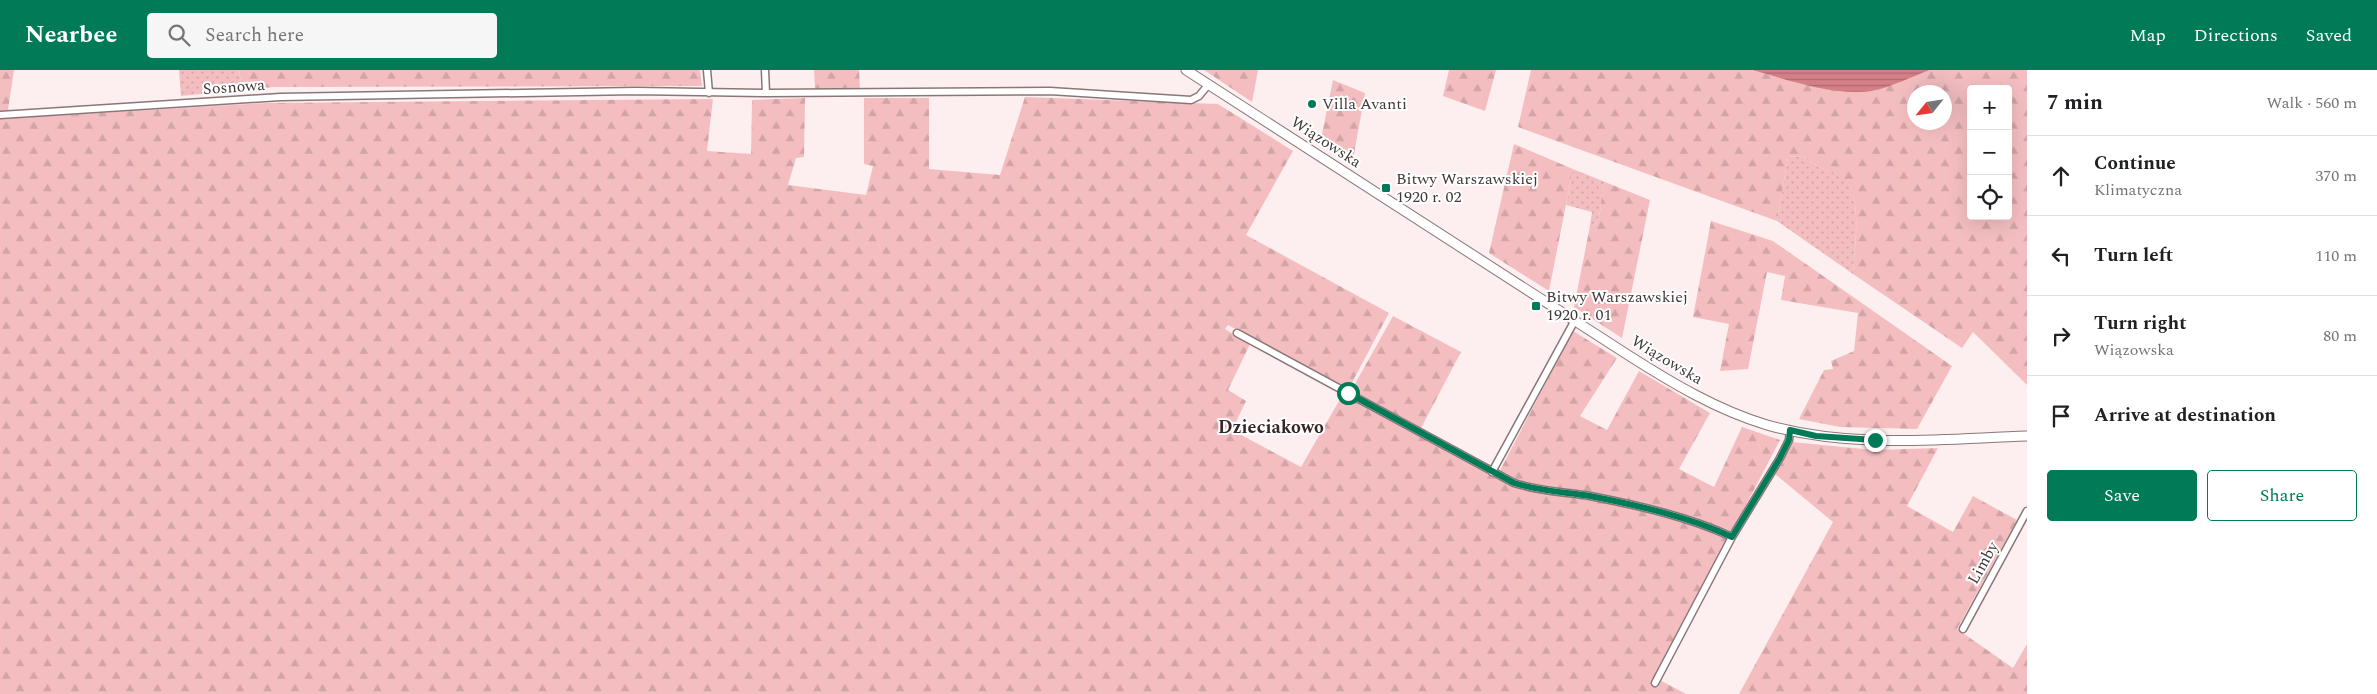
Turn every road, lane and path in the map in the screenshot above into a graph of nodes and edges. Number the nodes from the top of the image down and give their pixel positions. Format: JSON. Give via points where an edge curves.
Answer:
{"nodes":[{"id":1,"x":707,"y":70,"type":"edge"},
{"id":2,"x":765,"y":70,"type":"edge"},
{"id":3,"x":1186,"y":70,"type":"edge"},
{"id":4,"x":1208,"y":85,"type":"junction"},
{"id":5,"x":709,"y":93,"type":"junction"},
{"id":6,"x":766,"y":93,"type":"junction"},
{"id":7,"x":0,"y":115,"type":"edge"},
{"id":8,"x":1574,"y":320,"type":"junction"},
{"id":9,"x":1237,"y":333,"type":"dead end"},
{"id":10,"x":1790,"y":430,"type":"junction"},
{"id":11,"x":2027,"y":436,"type":"edge"},
{"id":12,"x":1492,"y":472,"type":"junction"},
{"id":13,"x":2027,"y":511,"type":"edge"},
{"id":14,"x":1732,"y":537,"type":"junction"},
{"id":15,"x":1962,"y":629,"type":"dead end"},
{"id":16,"x":1656,"y":683,"type":"dead end"}],
"edges":[{"from":1,"to":5,"type":"street"},
{"from":2,"to":6,"type":"street"},
{"from":3,"to":4,"type":"main road","name":"Wiązowska"},
{"from":4,"to":6,"type":"street","name":"Sosnowa","via":[[1190,100],[1050,91]]},
{"from":4,"to":8,"type":"main road","name":"Wiązowska"},
{"from":5,"to":6,"type":"street","name":"Sosnowa"},
{"from":5,"to":7,"type":"street","name":"Sosnowa","via":[[636,91],[280,97]]},
{"from":8,"to":10,"type":"main road","name":"Wiązowska","via":[[1680,387],[1741,416]]},
{"from":8,"to":12,"type":"street"},
{"from":9,"to":12,"type":"street"},
{"from":10,"to":11,"type":"main road","name":"Wiązowska","via":[[1816,436],[1875,440]]},
{"from":10,"to":14,"type":"street","via":[[1780,458]]},
{"from":12,"to":14,"type":"street","via":[[1534,489],[1590,496],[1713,528]]},
{"from":13,"to":15,"type":"street","name":"Limby"},
{"from":14,"to":16,"type":"street"}]}
